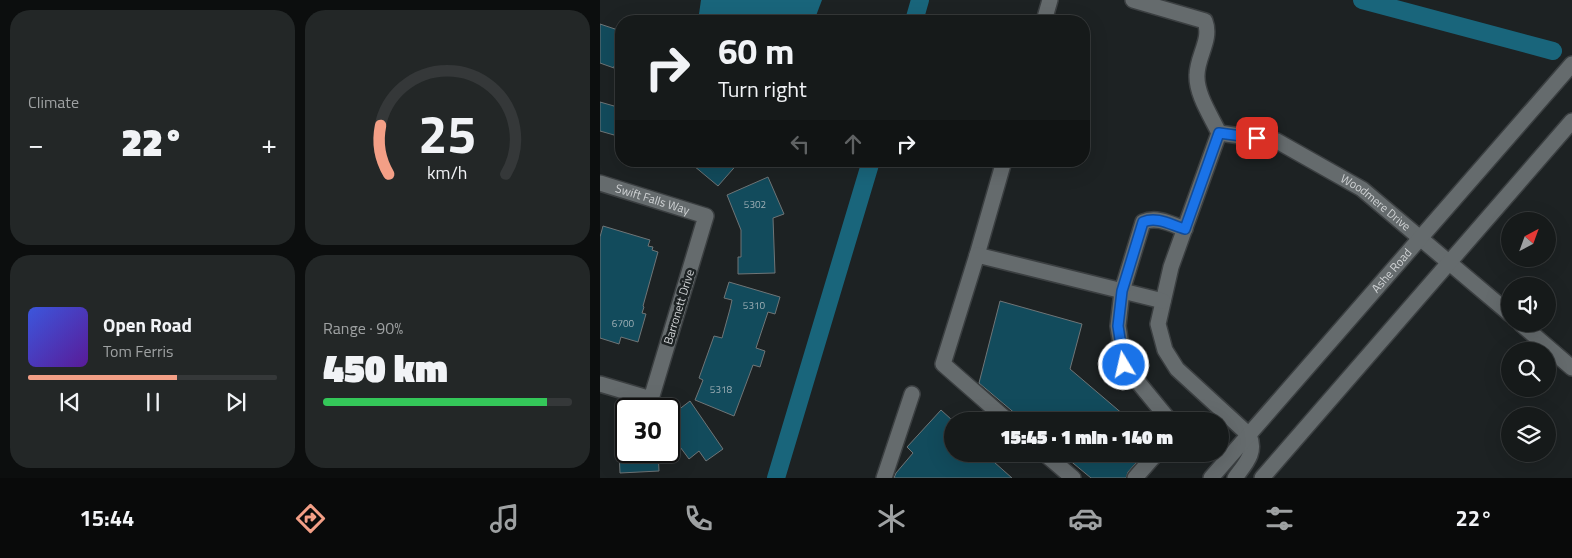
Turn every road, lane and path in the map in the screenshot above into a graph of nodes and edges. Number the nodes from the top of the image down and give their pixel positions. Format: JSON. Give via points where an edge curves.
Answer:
{"nodes":[{"id":1,"x":1050,"y":0,"type":"edge"},
{"id":2,"x":1133,"y":0,"type":"edge"},
{"id":3,"x":1046,"y":15,"type":"edge"},
{"id":4,"x":1572,"y":64,"type":"edge"},
{"id":5,"x":1572,"y":121,"type":"edge"},
{"id":6,"x":1219,"y":133,"type":"junction"},
{"id":7,"x":1566,"y":139,"type":"edge"},
{"id":8,"x":1002,"y":167,"type":"edge"},
{"id":9,"x":600,"y":183,"type":"edge"},
{"id":10,"x":706,"y":216,"type":"joint"},
{"id":11,"x":1185,"y":229,"type":"junction"},
{"id":12,"x":1421,"y":237,"type":"junction"},
{"id":13,"x":977,"y":256,"type":"junction"},
{"id":14,"x":1450,"y":262,"type":"junction"},
{"id":15,"x":1122,"y":291,"type":"junction"},
{"id":16,"x":1163,"y":301,"type":"junction"},
{"id":17,"x":1501,"y":306,"type":"edge"},
{"id":18,"x":1530,"y":332,"type":"edge"},
{"id":19,"x":1572,"y":368,"type":"edge"},
{"id":20,"x":600,"y":384,"type":"edge"},
{"id":21,"x":912,"y":394,"type":"dead end"},
{"id":22,"x":998,"y":412,"type":"edge"},
{"id":23,"x":1163,"y":412,"type":"edge"},
{"id":24,"x":1249,"y":435,"type":"junction"},
{"id":25,"x":1055,"y":462,"type":"edge"},
{"id":26,"x":1149,"y":462,"type":"edge"},
{"id":27,"x":884,"y":478,"type":"edge"},
{"id":28,"x":1073,"y":478,"type":"edge"},
{"id":29,"x":1135,"y":478,"type":"edge"},
{"id":30,"x":1211,"y":478,"type":"edge"},
{"id":31,"x":1234,"y":478,"type":"edge"},
{"id":32,"x":1262,"y":478,"type":"edge"}],
"edges":[{"from":1,"to":3,"type":"street"},
{"from":2,"to":6,"type":"street","via":[[1205,22],[1208,36],[1196,74],[1199,89]]},
{"from":4,"to":12,"type":"street","name":"Ashe Road"},
{"from":5,"to":7,"type":"street"},
{"from":6,"to":11,"type":"street"},
{"from":6,"to":12,"type":"street","name":"Woodmere Drive","via":[[1276,141],[1362,188]]},
{"from":7,"to":14,"type":"street"},
{"from":8,"to":13,"type":"street"},
{"from":9,"to":10,"type":"street","name":"Swift Falls Way"},
{"from":10,"to":20,"type":"street","name":"Barronett Drive","via":[[651,399]]},
{"from":11,"to":15,"type":"street","via":[[1160,220],[1143,222]]},
{"from":11,"to":16,"type":"street"},
{"from":12,"to":14,"type":"street","name":"Woodmere Drive"},
{"from":12,"to":24,"type":"street","name":"Ashe Road"},
{"from":13,"to":15,"type":"street"},
{"from":13,"to":22,"type":"street","via":[[942,364]]},
{"from":14,"to":17,"type":"street","name":"Woodmere Drive"},
{"from":14,"to":32,"type":"street"},
{"from":15,"to":16,"type":"street"},
{"from":15,"to":23,"type":"street","via":[[1118,326],[1124,365]]},
{"from":16,"to":24,"type":"street","via":[[1158,324],[1165,350],[1177,369]]},
{"from":18,"to":19,"type":"street"},
{"from":21,"to":27,"type":"street"},
{"from":24,"to":30,"type":"street","name":"Ashe Road"},
{"from":24,"to":31,"type":"street","via":[[1252,452]]},
{"from":25,"to":28,"type":"street"},
{"from":26,"to":29,"type":"street"}]}
